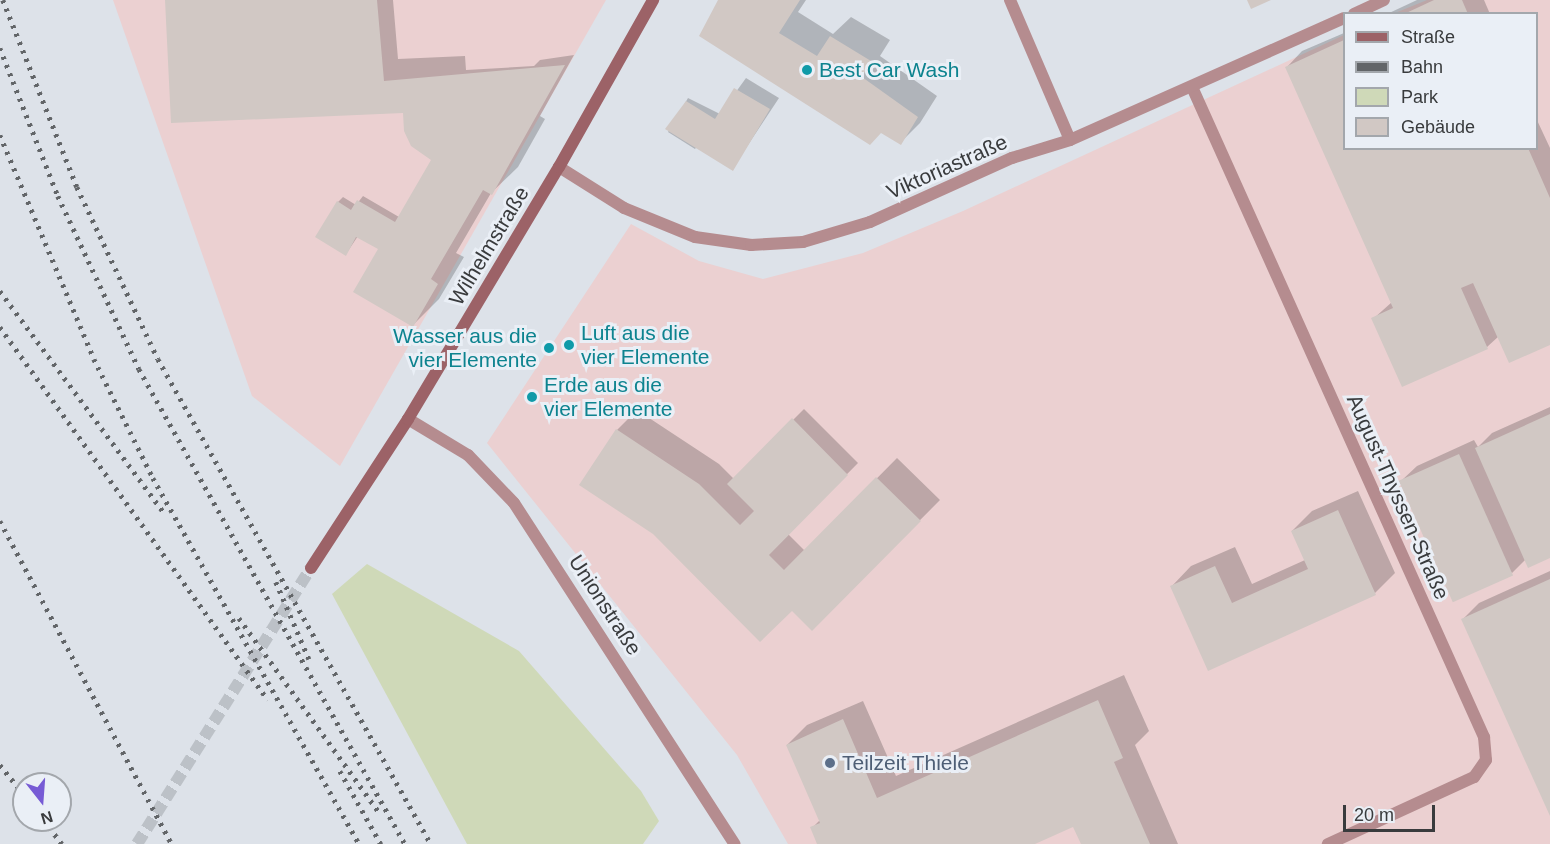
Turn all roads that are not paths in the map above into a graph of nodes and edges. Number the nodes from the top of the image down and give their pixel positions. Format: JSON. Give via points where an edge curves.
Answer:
{"nodes":[{"id":1,"x":653,"y":0,"type":"edge"},
{"id":2,"x":1010,"y":0,"type":"edge"},
{"id":3,"x":1384,"y":0,"type":"edge"},
{"id":4,"x":1358,"y":12,"type":"edge"},
{"id":5,"x":1343,"y":18,"type":"edge"},
{"id":6,"x":1192,"y":87,"type":"junction"},
{"id":7,"x":1070,"y":140,"type":"junction"},
{"id":8,"x":559,"y":167,"type":"junction"},
{"id":9,"x":408,"y":419,"type":"junction"},
{"id":10,"x":311,"y":568,"type":"tunnel mouth"},
{"id":11,"x":735,"y":844,"type":"edge"},
{"id":12,"x":1328,"y":844,"type":"edge"}],
"edges":[{"from":1,"to":8,"type":"main road","name":"Wilhelmstraße"},
{"from":2,"to":7,"type":"street"},
{"from":3,"to":4,"type":"street"},
{"from":5,"to":6,"type":"street","name":"Viktoriastraße"},
{"from":6,"to":7,"type":"street","name":"Viktoriastraße"},
{"from":6,"to":12,"type":"street","name":"August-Thyssen-Straße","via":[[1484,737],[1486,760],[1474,777]]},
{"from":7,"to":8,"type":"street","name":"Viktoriastraße","via":[[1012,158],[870,222],[803,242],[751,245],[695,237],[624,208]]},
{"from":8,"to":9,"type":"main road","name":"Wilhelmstraße"},
{"from":9,"to":10,"type":"main road","name":"Wilhelmstraße"},
{"from":9,"to":11,"type":"street","name":"Unionstraße","via":[[468,455],[514,503]]}]}
